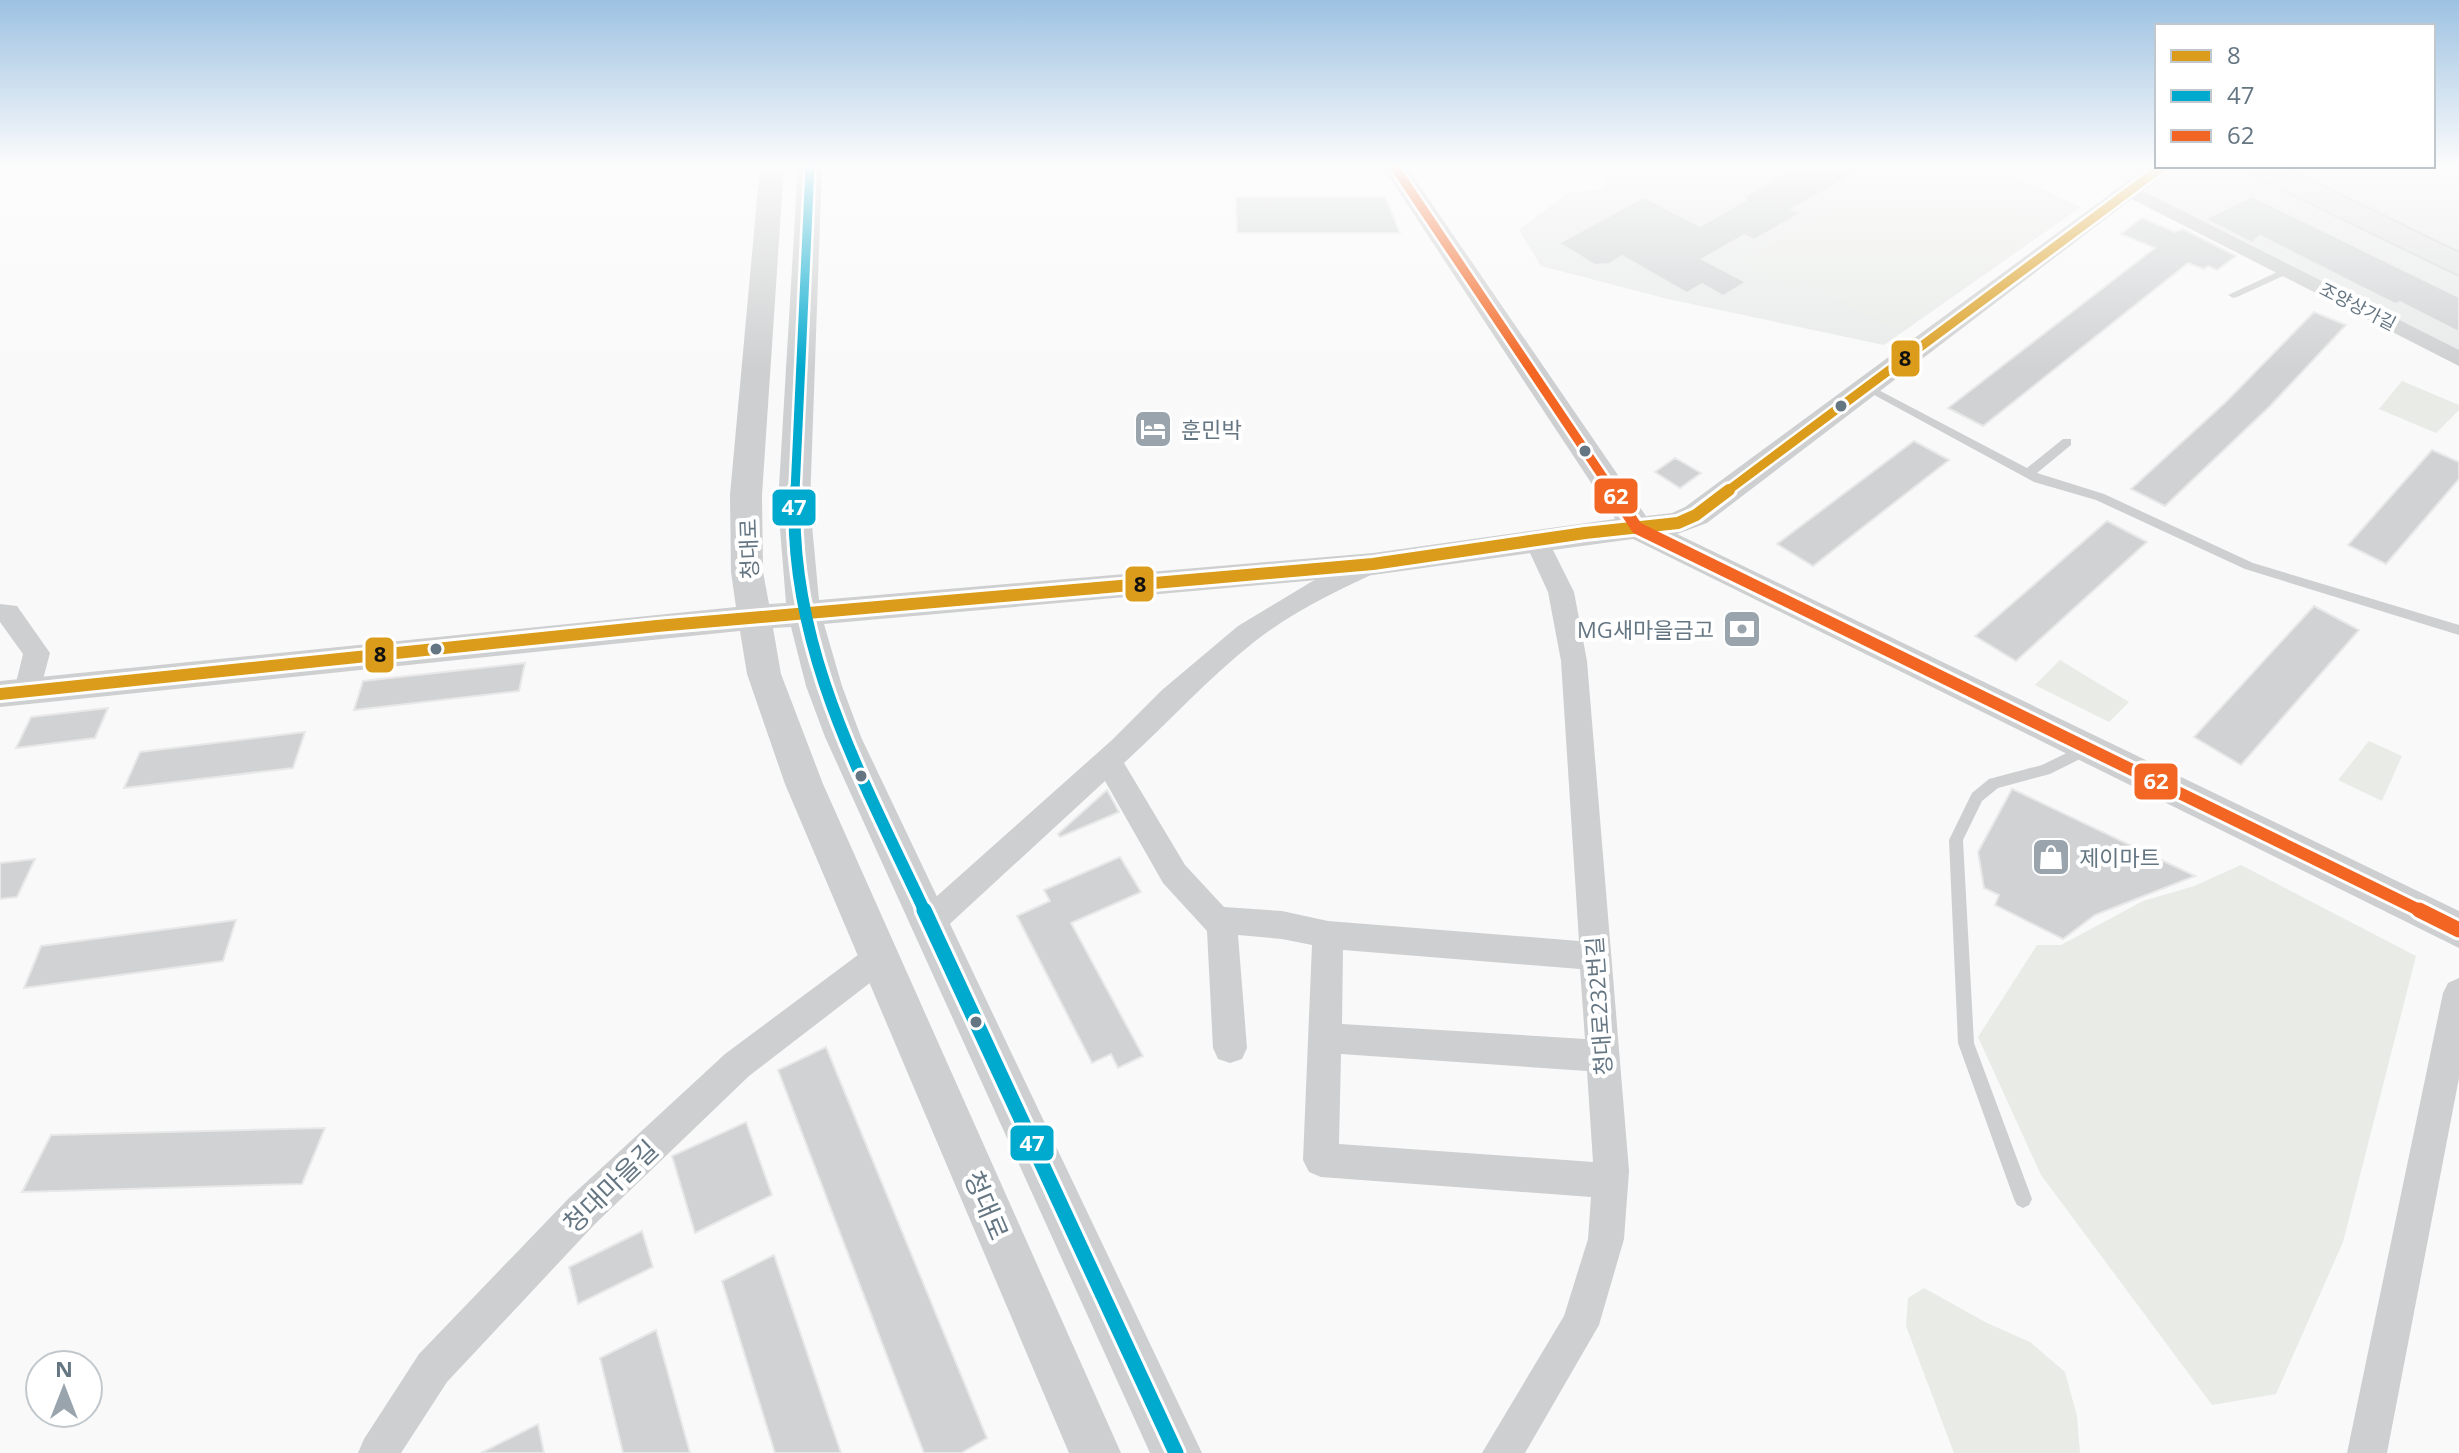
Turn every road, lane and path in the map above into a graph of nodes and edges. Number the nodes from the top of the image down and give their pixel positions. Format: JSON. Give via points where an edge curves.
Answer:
{"nodes":[{"id":1,"x":767,"y":234,"type":"edge"},
{"id":2,"x":807,"y":234,"type":"edge"},
{"id":3,"x":1440,"y":234,"type":"edge"},
{"id":4,"x":2071,"y":234,"type":"edge"},
{"id":5,"x":2216,"y":234,"type":"edge"},
{"id":6,"x":2395,"y":234,"type":"edge"},
{"id":7,"x":2419,"y":234,"type":"edge"},
{"id":8,"x":2459,"y":253,"type":"edge"},
{"id":9,"x":2459,"y":265,"type":"edge"},
{"id":10,"x":2288,"y":270,"type":"junction"},
{"id":11,"x":2233,"y":295,"type":"dead end"},
{"id":12,"x":2459,"y":359,"type":"edge"},
{"id":13,"x":1869,"y":388,"type":"junction"},
{"id":14,"x":2067,"y":442,"type":"dead end"},
{"id":15,"x":2028,"y":474,"type":"junction"},
{"id":16,"x":1637,"y":528,"type":"junction"},
{"id":17,"x":1536,"y":540,"type":"junction"},
{"id":18,"x":1373,"y":564,"type":"junction"},
{"id":19,"x":0,"y":613,"type":"edge"},
{"id":20,"x":804,"y":614,"type":"junction"},
{"id":21,"x":753,"y":617,"type":"junction"},
{"id":22,"x":2459,"y":630,"type":"edge"},
{"id":23,"x":14,"y":693,"type":"edge"},
{"id":24,"x":2087,"y":749,"type":"junction"},
{"id":25,"x":1108,"y":760,"type":"junction"},
{"id":26,"x":1216,"y":920,"type":"junction"},
{"id":27,"x":930,"y":922,"type":"junction"},
{"id":28,"x":2459,"y":930,"type":"edge"},
{"id":29,"x":1328,"y":935,"type":"junction"},
{"id":30,"x":881,"y":956,"type":"junction"},
{"id":31,"x":1594,"y":956,"type":"junction"},
{"id":32,"x":2459,"y":993,"type":"edge"},
{"id":33,"x":1325,"y":1038,"type":"junction"},
{"id":34,"x":1230,"y":1048,"type":"dead end"},
{"id":35,"x":1602,"y":1056,"type":"junction"},
{"id":36,"x":1610,"y":1181,"type":"junction"},
{"id":37,"x":2023,"y":1199,"type":"dead end"},
{"id":38,"x":378,"y":1453,"type":"edge"},
{"id":39,"x":1095,"y":1453,"type":"edge"},
{"id":40,"x":1176,"y":1453,"type":"edge"},
{"id":41,"x":1502,"y":1453,"type":"edge"},
{"id":42,"x":2367,"y":1453,"type":"edge"}],
"edges":[{"from":1,"to":21,"type":"street","name":"청대로","via":[[746,495]]},
{"from":2,"to":20,"type":"street","via":[[794,504]]},
{"from":3,"to":16,"type":"street"},
{"from":4,"to":13,"type":"street"},
{"from":5,"to":10,"type":"street","name":"조양상가길"},
{"from":6,"to":9,"type":"main road"},
{"from":7,"to":8,"type":"main road"},
{"from":10,"to":11,"type":"lane"},
{"from":10,"to":12,"type":"street","name":"조양상가길"},
{"from":13,"to":15,"type":"lane"},
{"from":13,"to":16,"type":"street","via":[[1696,515]]},
{"from":14,"to":15,"type":"lane"},
{"from":15,"to":22,"type":"lane","via":[[2100,497],[2249,566]]},
{"from":16,"to":17,"type":"street"},
{"from":16,"to":24,"type":"street"},
{"from":17,"to":18,"type":"street"},
{"from":17,"to":31,"type":"street","name":"청대로232번길","via":[[1561,592],[1574,661]]},
{"from":18,"to":20,"type":"street"},
{"from":18,"to":25,"type":"street","via":[[1320,588],[1247,633]]},
{"from":19,"to":23,"type":"street","via":[[8,613],[37,653]]},
{"from":20,"to":21,"type":"street"},
{"from":20,"to":27,"type":"street","via":[[843,737]]},
{"from":21,"to":23,"type":"street"},
{"from":21,"to":30,"type":"street","name":"청대로","via":[[783,730]]},
{"from":24,"to":28,"type":"street"},
{"from":24,"to":37,"type":"lane","via":[[2045,770],[1994,783],[1977,797],[1956,840],[1966,1043]]},
{"from":25,"to":26,"type":"street","via":[[1174,874]]},
{"from":25,"to":27,"type":"street"},
{"from":26,"to":29,"type":"street"},
{"from":26,"to":34,"type":"street","via":[[1222,926]]},
{"from":27,"to":30,"type":"street"},
{"from":27,"to":40,"type":"street"},
{"from":29,"to":31,"type":"street"},
{"from":29,"to":33,"type":"street"},
{"from":30,"to":38,"type":"street","name":"청대마을길","via":[[737,1065],[582,1211],[433,1368]]},
{"from":30,"to":39,"type":"street","name":"청대로"},
{"from":31,"to":35,"type":"street","name":"청대로232번길"},
{"from":32,"to":42,"type":"street"},
{"from":33,"to":35,"type":"street"},
{"from":33,"to":36,"type":"street","via":[[1321,1160]]},
{"from":35,"to":36,"type":"street","name":"청대로232번길"},
{"from":36,"to":41,"type":"street","name":"청대로232번길","via":[[1606,1239],[1580,1325]]}]}
